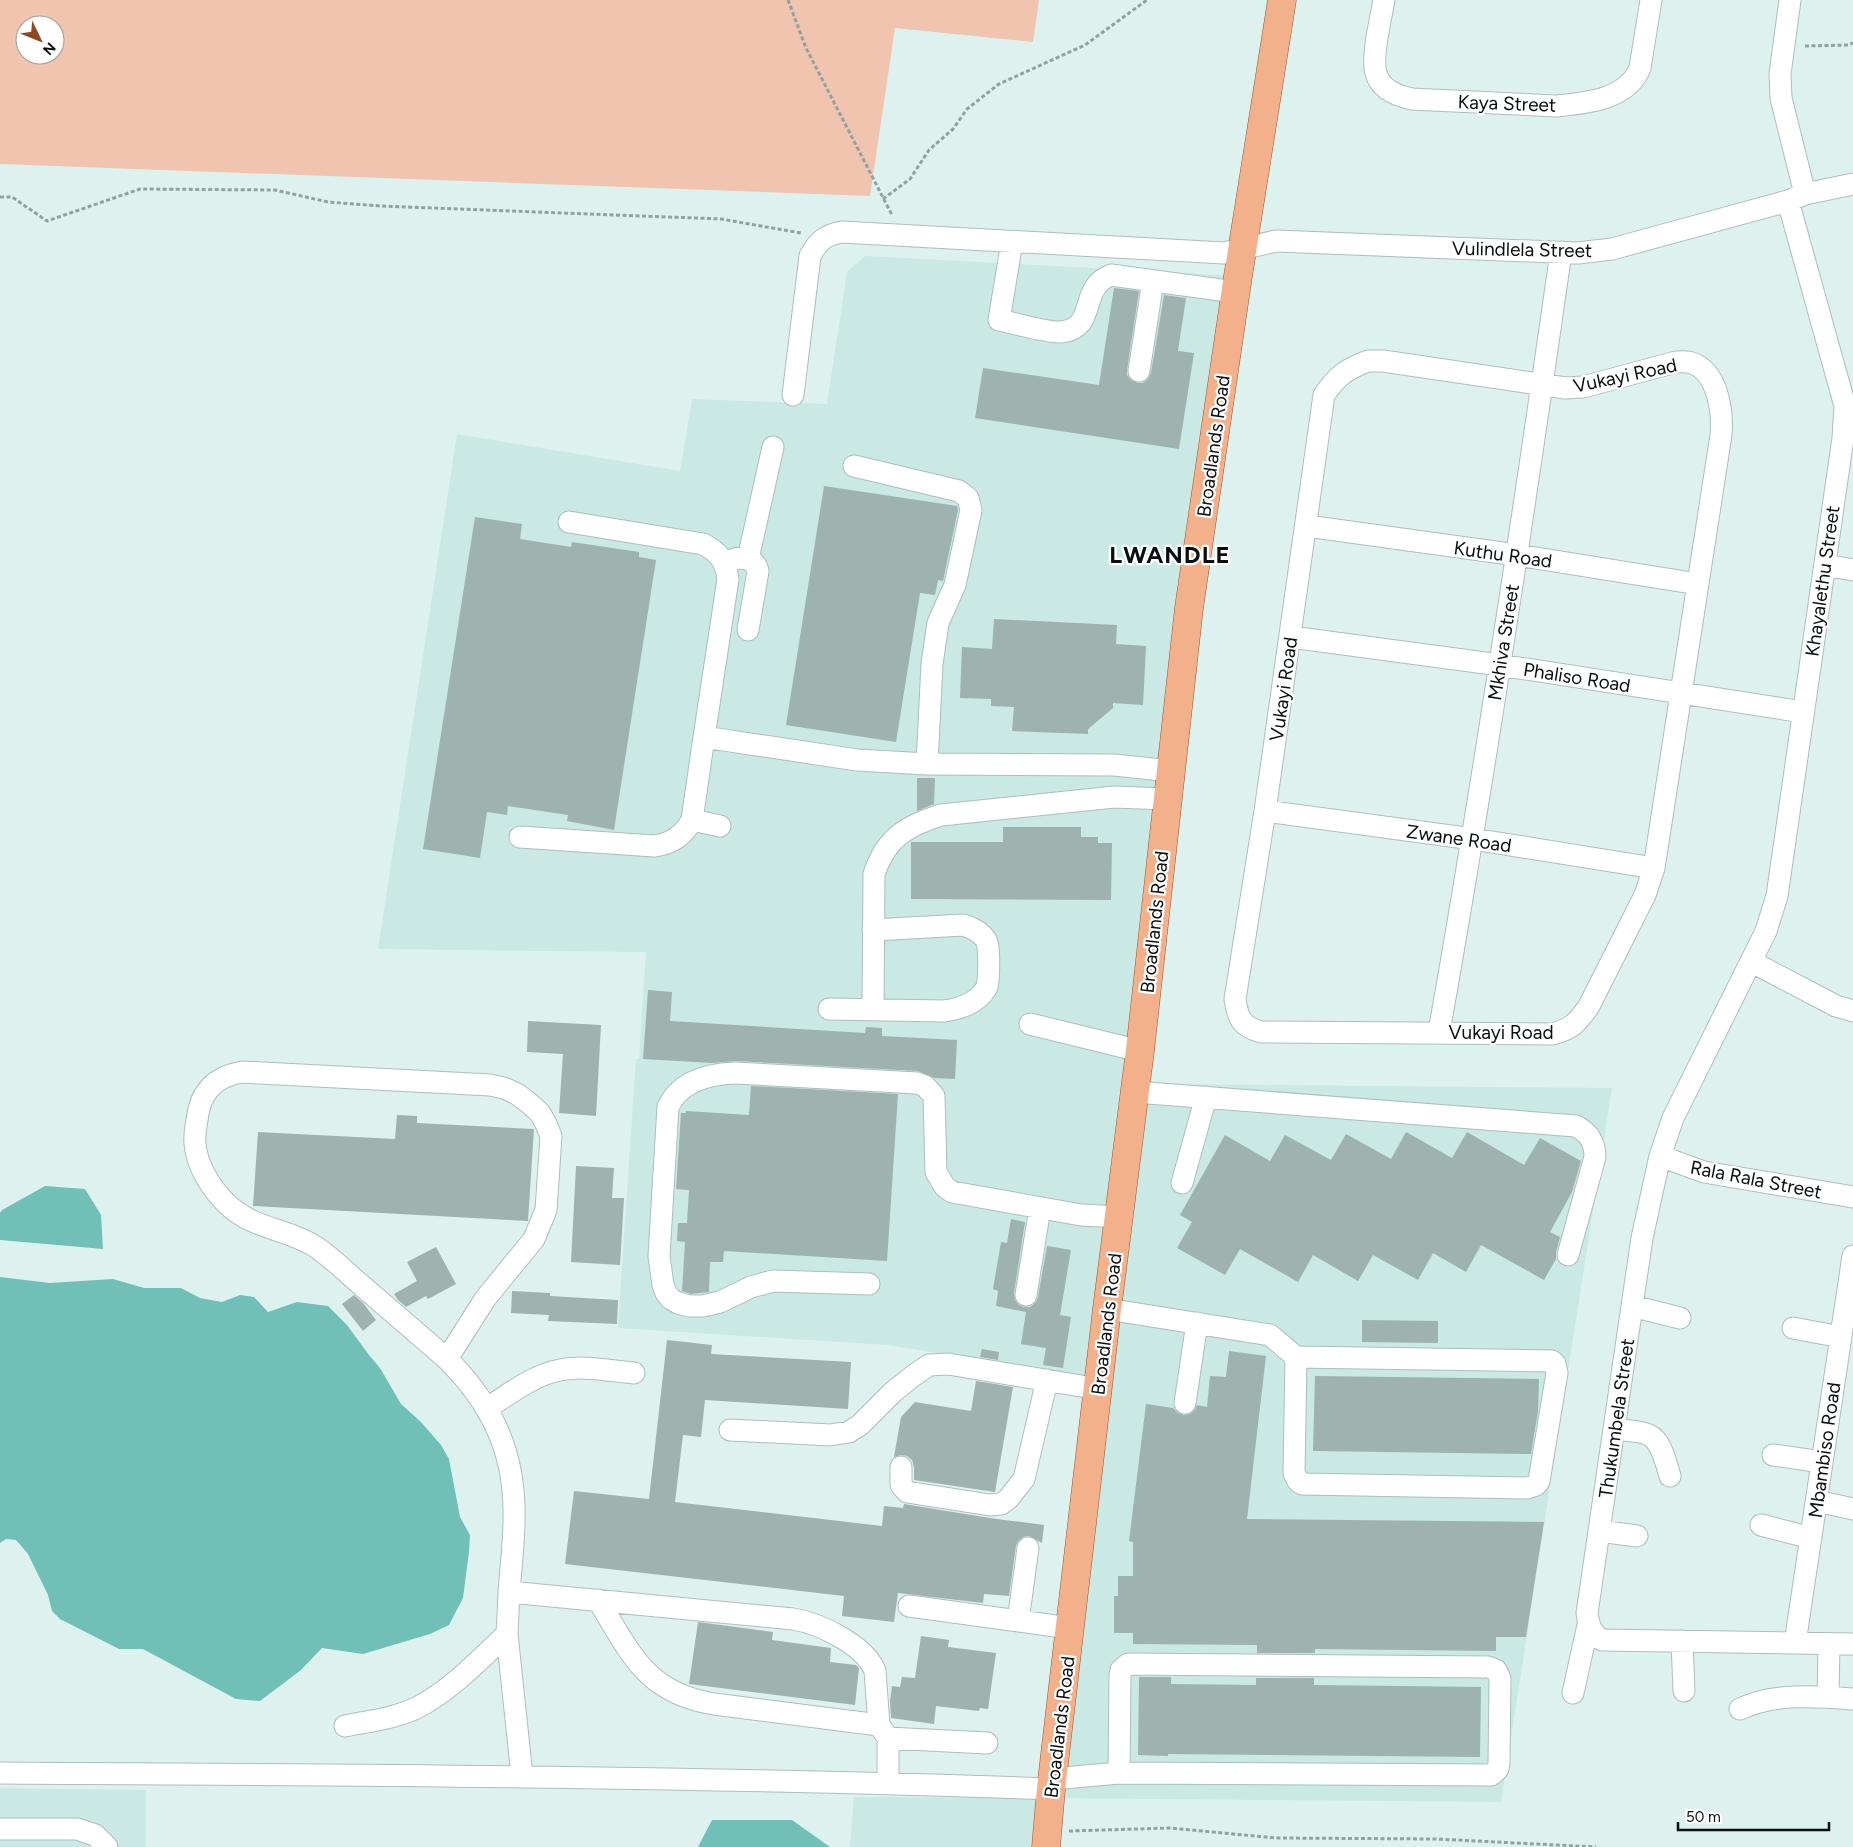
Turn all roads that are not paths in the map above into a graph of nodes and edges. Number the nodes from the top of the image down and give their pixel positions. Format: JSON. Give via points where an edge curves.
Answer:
{"nodes":[{"id":1,"x":1282,"y":0,"type":"edge"},
{"id":2,"x":1384,"y":0,"type":"edge"},
{"id":3,"x":1650,"y":0,"type":"edge"},
{"id":4,"x":1786,"y":1,"type":"edge"},
{"id":5,"x":1853,"y":184,"type":"edge"},
{"id":6,"x":1796,"y":198,"type":"junction"},
{"id":7,"x":1012,"y":242,"type":"junction"},
{"id":8,"x":1243,"y":248,"type":"junction"},
{"id":9,"x":1561,"y":252,"type":"junction"},
{"id":10,"x":1153,"y":281,"type":"junction"},
{"id":11,"x":1235,"y":292,"type":"junction"},
{"id":12,"x":1139,"y":371,"type":"dead end"},
{"id":13,"x":1542,"y":384,"type":"junction"},
{"id":14,"x":794,"y":395,"type":"dead end"},
{"id":15,"x":1849,"y":402,"type":"edge"},
{"id":16,"x":773,"y":447,"type":"dead end"},
{"id":17,"x":854,"y":466,"type":"dead end"},
{"id":18,"x":569,"y":522,"type":"dead end"},
{"id":19,"x":1307,"y":526,"type":"junction"},
{"id":20,"x":1517,"y":555,"type":"junction"},
{"id":21,"x":748,"y":559,"type":"junction"},
{"id":22,"x":724,"y":561,"type":"junction"},
{"id":23,"x":1825,"y":565,"type":"junction"},
{"id":24,"x":1853,"y":570,"type":"edge"},
{"id":25,"x":1698,"y":584,"type":"junction"},
{"id":26,"x":748,"y":630,"type":"dead end"},
{"id":27,"x":1290,"y":637,"type":"junction"},
{"id":28,"x":1500,"y":665,"type":"junction"},
{"id":29,"x":1682,"y":694,"type":"junction"},
{"id":30,"x":1804,"y":712,"type":"junction"},
{"id":31,"x":704,"y":737,"type":"junction"},
{"id":32,"x":927,"y":764,"type":"junction"},
{"id":33,"x":1172,"y":770,"type":"junction"},
{"id":34,"x":1168,"y":799,"type":"junction"},
{"id":35,"x":1265,"y":811,"type":"junction"},
{"id":36,"x":692,"y":820,"type":"junction"},
{"id":37,"x":720,"y":826,"type":"dead end"},
{"id":38,"x":520,"y":837,"type":"dead end"},
{"id":39,"x":1473,"y":839,"type":"junction"},
{"id":40,"x":1654,"y":868,"type":"junction"},
{"id":41,"x":873,"y":930,"type":"junction"},
{"id":42,"x":1752,"y":962,"type":"junction"},
{"id":43,"x":829,"y":1009,"type":"dead end"},
{"id":44,"x":874,"y":1009,"type":"junction"},
{"id":45,"x":1853,"y":1011,"type":"edge"},
{"id":46,"x":1030,"y":1024,"type":"dead end"},
{"id":47,"x":1439,"y":1032,"type":"junction"},
{"id":48,"x":1140,"y":1051,"type":"junction"},
{"id":49,"x":1135,"y":1092,"type":"junction"},
{"id":50,"x":1206,"y":1097,"type":"junction"},
{"id":51,"x":1660,"y":1156,"type":"junction"},
{"id":52,"x":1182,"y":1183,"type":"dead end"},
{"id":53,"x":1853,"y":1197,"type":"edge"},
{"id":54,"x":1040,"y":1208,"type":"junction"},
{"id":55,"x":1120,"y":1217,"type":"junction"},
{"id":56,"x":1568,"y":1255,"type":"dead end"},
{"id":57,"x":1853,"y":1256,"type":"edge"},
{"id":58,"x":869,"y":1284,"type":"dead end"},
{"id":59,"x":1026,"y":1295,"type":"dead end"},
{"id":60,"x":1632,"y":1306,"type":"junction"},
{"id":61,"x":1107,"y":1308,"type":"junction"},
{"id":62,"x":1680,"y":1318,"type":"dead end"},
{"id":63,"x":1196,"y":1323,"type":"junction"},
{"id":64,"x":1793,"y":1328,"type":"dead end"},
{"id":65,"x":1841,"y":1337,"type":"junction"},
{"id":66,"x":1296,"y":1357,"type":"junction"},
{"id":67,"x":446,"y":1359,"type":"junction"},
{"id":68,"x":634,"y":1373,"type":"dead end"},
{"id":69,"x":1047,"y":1380,"type":"junction"},
{"id":70,"x":1099,"y":1389,"type":"junction"},
{"id":71,"x":1185,"y":1402,"type":"dead end"},
{"id":72,"x":487,"y":1408,"type":"junction"},
{"id":73,"x":730,"y":1430,"type":"dead end"},
{"id":74,"x":1614,"y":1430,"type":"junction"},
{"id":75,"x":1772,"y":1455,"type":"dead end"},
{"id":76,"x":1822,"y":1462,"type":"junction"},
{"id":77,"x":901,"y":1467,"type":"dead end"},
{"id":78,"x":1670,"y":1476,"type":"dead end"},
{"id":79,"x":1817,"y":1501,"type":"junction"},
{"id":80,"x":1853,"y":1509,"type":"edge"},
{"id":81,"x":1760,"y":1525,"type":"dead end"},
{"id":82,"x":1600,"y":1531,"type":"junction"},
{"id":83,"x":1636,"y":1536,"type":"dead end"},
{"id":84,"x":1811,"y":1538,"type":"junction"},
{"id":85,"x":1028,"y":1548,"type":"dead end"},
{"id":86,"x":509,"y":1592,"type":"junction"},
{"id":87,"x":598,"y":1600,"type":"junction"},
{"id":88,"x":909,"y":1606,"type":"dead end"},
{"id":89,"x":1018,"y":1621,"type":"junction"},
{"id":90,"x":1588,"y":1625,"type":"junction"},
{"id":91,"x":1070,"y":1628,"type":"junction"},
{"id":92,"x":507,"y":1634,"type":"junction"},
{"id":93,"x":1682,"y":1641,"type":"junction"},
{"id":94,"x":1796,"y":1643,"type":"junction"},
{"id":95,"x":1829,"y":1644,"type":"junction"},
{"id":96,"x":1853,"y":1644,"type":"edge"},
{"id":97,"x":1684,"y":1691,"type":"dead end"},
{"id":98,"x":1574,"y":1693,"type":"dead end"},
{"id":99,"x":1828,"y":1697,"type":"junction"},
{"id":100,"x":1853,"y":1699,"type":"edge"},
{"id":101,"x":1740,"y":1709,"type":"dead end"},
{"id":102,"x":345,"y":1726,"type":"dead end"},
{"id":103,"x":884,"y":1732,"type":"junction"},
{"id":104,"x":987,"y":1743,"type":"dead end"},
{"id":105,"x":1119,"y":1772,"type":"junction"},
{"id":106,"x":0,"y":1773,"type":"edge"},
{"id":107,"x":522,"y":1776,"type":"junction"},
{"id":108,"x":888,"y":1783,"type":"junction"},
{"id":109,"x":1052,"y":1784,"type":"junction"},
{"id":110,"x":0,"y":1828,"type":"edge"},
{"id":111,"x":1046,"y":1839,"type":"edge"},
{"id":112,"x":107,"y":1847,"type":"edge"}],
"edges":[{"from":1,"to":8,"type":"main road","name":"Broadlands Road"},
{"from":2,"to":3,"type":"street","name":"Kaya Street","via":[[1375,54],[1376,74],[1393,94],[1412,99],[1556,106],[1608,97],[1619,93],[1636,78]]},
{"from":4,"to":6,"type":"street","name":"Khayalethu Street","via":[[1781,98]]},
{"from":5,"to":6,"type":"street","name":"Vulindlela Street"},
{"from":6,"to":9,"type":"street","name":"Vulindlela Street","via":[[1612,249]]},
{"from":6,"to":15,"type":"street","name":"Khayalethu Street"},
{"from":7,"to":8,"type":"street","name":"Vulindlela Street","via":[[1224,253]]},
{"from":7,"to":10,"type":"street","via":[[999,320],[1059,332],[1072,330],[1086,314],[1094,288],[1104,278],[1111,275]]},
{"from":7,"to":14,"type":"street","name":"Vulindlela Street","via":[[842,232],[823,238],[810,256]]},
{"from":8,"to":9,"type":"street","name":"Vulindlela Street","via":[[1276,241]]},
{"from":8,"to":11,"type":"main road","name":"Broadlands Road"},
{"from":9,"to":13,"type":"street","name":"Mkhiva Street"},
{"from":10,"to":11,"type":"street"},
{"from":10,"to":12,"type":"street"},
{"from":11,"to":33,"type":"main road","name":"Broadlands Road","via":[[1189,608]]},
{"from":13,"to":19,"type":"street","name":"Vukayi Road","via":[[1384,361],[1368,361],[1352,367],[1335,379],[1324,396]]},
{"from":13,"to":20,"type":"street","name":"Mkhiva Street"},
{"from":13,"to":25,"type":"street","name":"Vukayi Road","via":[[1584,387],[1676,362],[1690,362],[1709,375],[1722,418]]},
{"from":15,"to":23,"type":"street","name":"Khayalethu Street"},
{"from":16,"to":21,"type":"street"},
{"from":17,"to":32,"type":"street","via":[[959,491],[968,498],[971,510],[955,584],[938,622],[932,664]]},
{"from":18,"to":22,"type":"street","via":[[703,544]]},
{"from":19,"to":20,"type":"street","name":"Kuthu Road"},
{"from":19,"to":27,"type":"street","name":"Vukayi Road"},
{"from":20,"to":25,"type":"street","name":"Kuthu Road"},
{"from":20,"to":28,"type":"street","name":"Mkhiva Street"},
{"from":21,"to":22,"type":"street"},
{"from":21,"to":26,"type":"street","via":[[758,571]]},
{"from":22,"to":31,"type":"street","via":[[728,579]]},
{"from":23,"to":24,"type":"street"},
{"from":23,"to":30,"type":"street","name":"Khayalethu Street"},
{"from":25,"to":29,"type":"street","name":"Vukayi Road"},
{"from":27,"to":28,"type":"street","name":"Phaliso Road"},
{"from":27,"to":35,"type":"street","name":"Vukayi Road"},
{"from":28,"to":29,"type":"street","name":"Phaliso Road"},
{"from":28,"to":39,"type":"street","name":"Mkhiva Street"},
{"from":29,"to":30,"type":"street","name":"Phaliso Road"},
{"from":29,"to":40,"type":"street","name":"Vukayi Road"},
{"from":30,"to":42,"type":"street","name":"Khayalethu Street","via":[[1777,896]]},
{"from":31,"to":32,"type":"street","via":[[856,760]]},
{"from":31,"to":36,"type":"street"},
{"from":32,"to":33,"type":"street","via":[[1114,765]]},
{"from":33,"to":34,"type":"main road","name":"Broadlands Road"},
{"from":34,"to":41,"type":"street","via":[[1114,796],[941,815],[918,822],[902,831],[880,857],[874,874]]},
{"from":34,"to":48,"type":"main road","name":"Broadlands Road"},
{"from":35,"to":39,"type":"street","name":"Zwane Road"},
{"from":35,"to":47,"type":"street","name":"Vukayi Road","via":[[1235,999],[1242,1022],[1261,1032]]},
{"from":36,"to":37,"type":"street"},
{"from":36,"to":38,"type":"street","via":[[676,839],[654,846]]},
{"from":39,"to":40,"type":"street","name":"Zwane Road"},
{"from":39,"to":47,"type":"street","name":"Mkhiva Street"},
{"from":40,"to":47,"type":"street","name":"Vukayi Road","via":[[1645,895],[1589,1006],[1568,1030],[1552,1034]]},
{"from":41,"to":44,"type":"street"},
{"from":41,"to":44,"type":"street","via":[[963,925],[980,933],[987,941],[988,951],[987,988],[960,1008],[944,1011]]},
{"from":42,"to":45,"type":"street","via":[[1836,1006]]},
{"from":42,"to":51,"type":"street","name":"Thukumbela Street","via":[[1692,1077]]},
{"from":43,"to":44,"type":"street"},
{"from":46,"to":48,"type":"street"},
{"from":48,"to":49,"type":"main road","name":"Broadlands Road"},
{"from":49,"to":50,"type":"street"},
{"from":49,"to":55,"type":"main road","name":"Broadlands Road"},
{"from":50,"to":52,"type":"street"},
{"from":50,"to":56,"type":"street","via":[[1576,1126],[1588,1135],[1595,1157]]},
{"from":51,"to":53,"type":"street","name":"Rala Rala Street","via":[[1704,1172]]},
{"from":51,"to":60,"type":"street","name":"Thukumbela Street","via":[[1642,1238]]},
{"from":54,"to":55,"type":"street"},
{"from":54,"to":58,"type":"street","via":[[964,1195],[945,1187],[936,1172],[934,1096],[917,1083],[715,1074],[684,1086],[673,1096],[668,1107],[659,1256],[663,1285],[671,1299],[689,1306],[703,1306],[772,1281]]},
{"from":54,"to":59,"type":"street"},
{"from":55,"to":61,"type":"main road","name":"Broadlands Road"},
{"from":57,"to":65,"type":"street","name":"Mbambiso Road"},
{"from":60,"to":62,"type":"street"},
{"from":60,"to":74,"type":"street","name":"Thukumbela Street"},
{"from":61,"to":63,"type":"street"},
{"from":61,"to":70,"type":"main road","name":"Broadlands Road"},
{"from":63,"to":66,"type":"street","via":[[1270,1335]]},
{"from":63,"to":71,"type":"street"},
{"from":64,"to":65,"type":"street"},
{"from":65,"to":76,"type":"street","name":"Mbambiso Road"},
{"from":66,"to":66,"type":"street","via":[[1552,1361],[1556,1364],[1557,1373],[1539,1481],[1527,1488],[1302,1484],[1294,1473]]},
{"from":67,"to":67,"type":"street","via":[[318,1248],[250,1221],[215,1191],[199,1160],[195,1143],[199,1106],[215,1082],[242,1072],[490,1084],[517,1094],[540,1113],[551,1136],[546,1210],[541,1225],[527,1250],[485,1299]]},
{"from":67,"to":72,"type":"street","via":[[462,1374]]},
{"from":68,"to":72,"type":"street","via":[[574,1368],[560,1370],[536,1378]]},
{"from":69,"to":70,"type":"street"},
{"from":69,"to":73,"type":"street","via":[[948,1364],[930,1365],[893,1392],[849,1432],[830,1435]]},
{"from":69,"to":77,"type":"street","via":[[1024,1479],[1002,1504],[990,1506],[907,1492],[900,1485]]},
{"from":70,"to":91,"type":"main road","name":"Broadlands Road"},
{"from":72,"to":86,"type":"street","via":[[504,1446],[513,1488]]},
{"from":74,"to":78,"type":"street","via":[[1648,1434],[1654,1438]]},
{"from":74,"to":82,"type":"street","name":"Thukumbela Street"},
{"from":75,"to":76,"type":"street"},
{"from":76,"to":79,"type":"street","name":"Mbambiso Road"},
{"from":79,"to":80,"type":"street"},
{"from":79,"to":84,"type":"street","name":"Mbambiso Road"},
{"from":81,"to":84,"type":"street"},
{"from":82,"to":83,"type":"street"},
{"from":82,"to":90,"type":"street","name":"Thukumbela Street","via":[[1587,1613]]},
{"from":84,"to":94,"type":"street","name":"Mbambiso Road"},
{"from":85,"to":89,"type":"street"},
{"from":86,"to":87,"type":"street"},
{"from":86,"to":92,"type":"street"},
{"from":87,"to":103,"type":"street","via":[[642,1669],[663,1687],[679,1695],[696,1701]]},
{"from":87,"to":103,"type":"street","via":[[793,1619],[815,1624],[862,1652],[872,1663]]},
{"from":88,"to":89,"type":"street"},
{"from":89,"to":91,"type":"street"},
{"from":90,"to":93,"type":"street","via":[[1602,1640]]},
{"from":90,"to":98,"type":"street","name":"Thukumbela Street"},
{"from":91,"to":109,"type":"main road","name":"Broadlands Road"},
{"from":92,"to":102,"type":"street","via":[[462,1676],[421,1706],[396,1716]]},
{"from":92,"to":107,"type":"street"},
{"from":93,"to":94,"type":"street"},
{"from":93,"to":97,"type":"street"},
{"from":94,"to":95,"type":"street"},
{"from":95,"to":96,"type":"street"},
{"from":95,"to":99,"type":"street"},
{"from":99,"to":100,"type":"street"},
{"from":99,"to":101,"type":"street","via":[[1775,1698]]},
{"from":103,"to":104,"type":"street"},
{"from":103,"to":108,"type":"street"},
{"from":105,"to":105,"type":"street","via":[[1120,1675],[1128,1664],[1488,1667],[1496,1670],[1500,1679],[1498,1769],[1491,1775]]},
{"from":105,"to":109,"type":"street"},
{"from":106,"to":107,"type":"street"},
{"from":107,"to":108,"type":"street"},
{"from":108,"to":109,"type":"street"},
{"from":109,"to":111,"type":"main road","name":"Broadlands Road"},
{"from":110,"to":112,"type":"street","via":[[77,1829],[95,1835]]}]}
